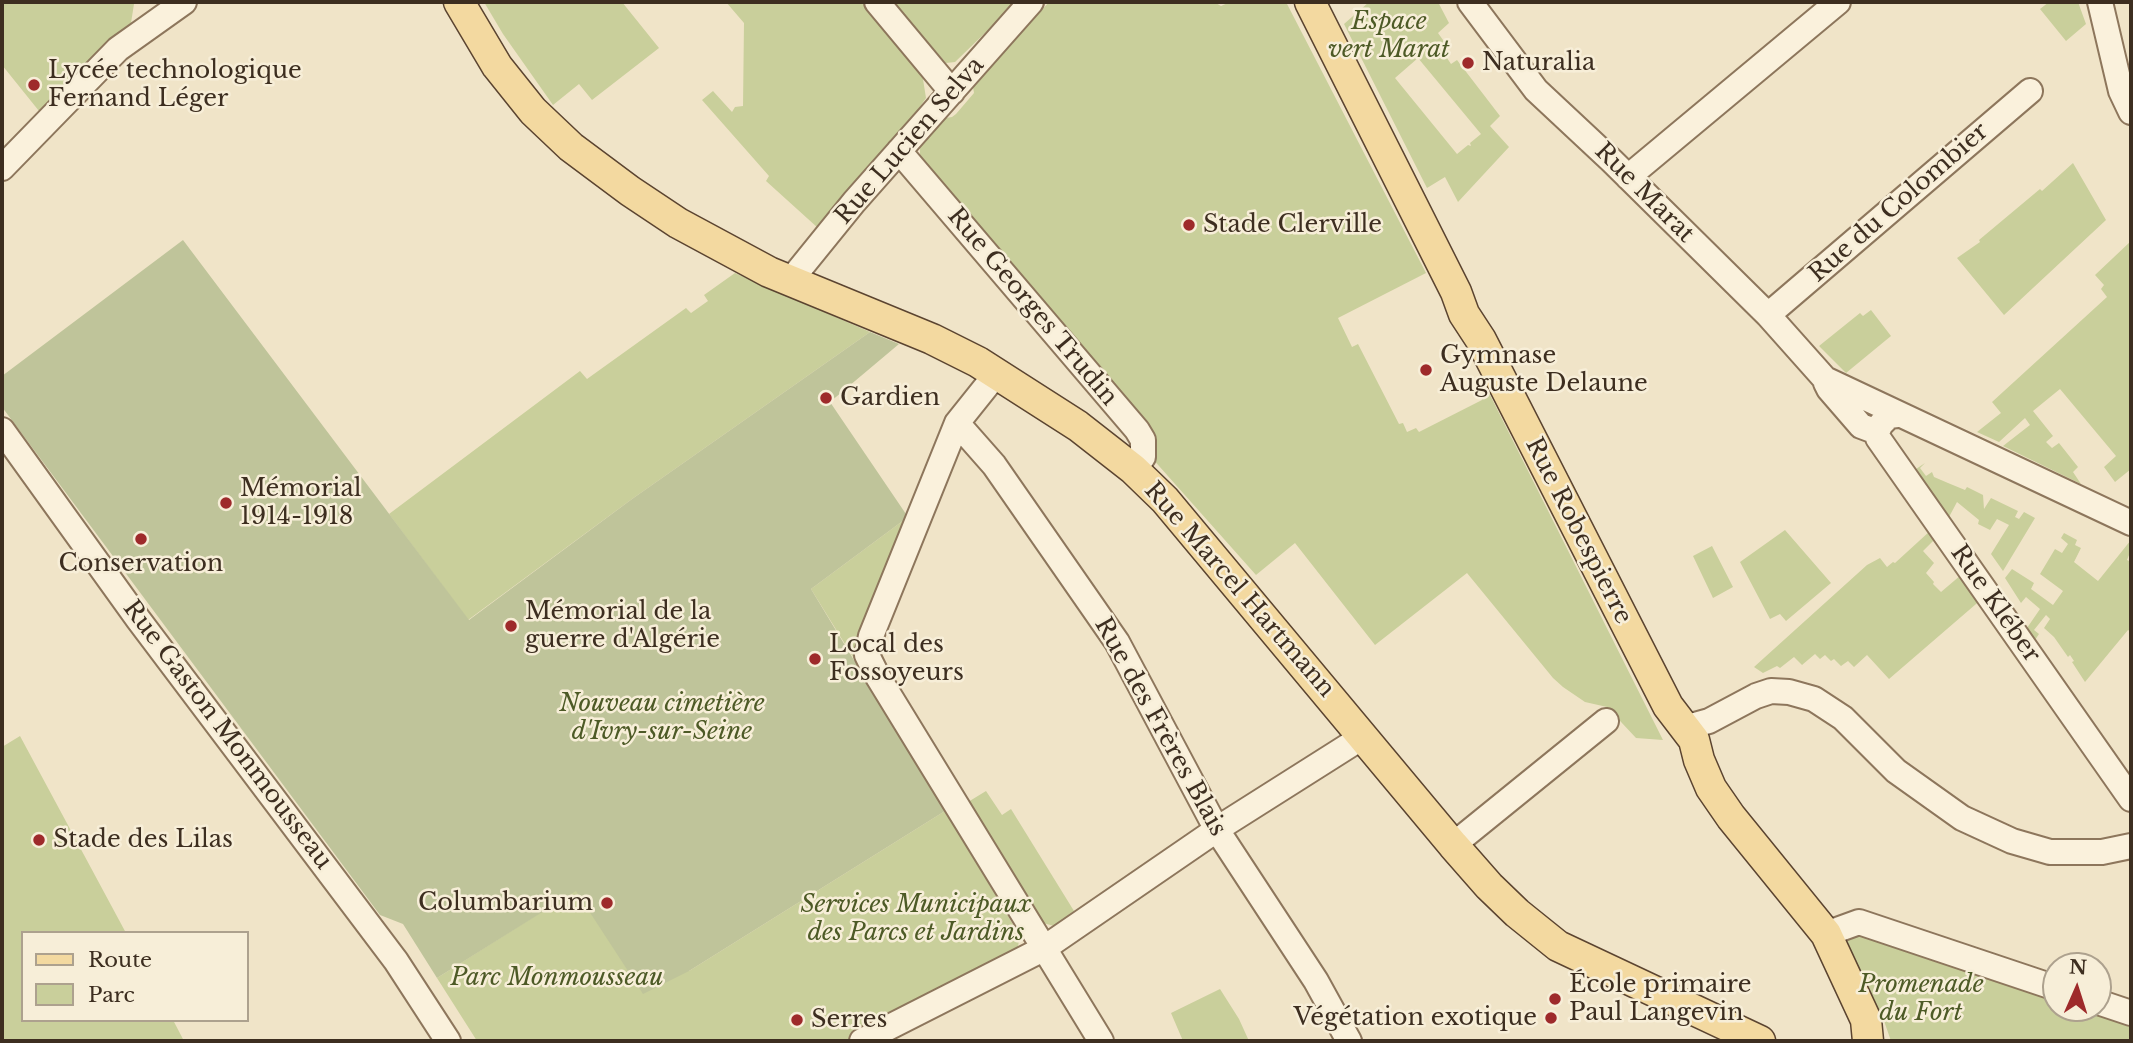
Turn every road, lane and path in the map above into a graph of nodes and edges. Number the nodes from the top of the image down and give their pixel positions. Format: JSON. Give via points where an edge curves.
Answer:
{"nodes":[{"id":1,"x":184,"y":2,"type":"edge"},
{"id":2,"x":459,"y":2,"type":"edge"},
{"id":3,"x":877,"y":2,"type":"edge"},
{"id":4,"x":1031,"y":2,"type":"edge"},
{"id":5,"x":1311,"y":2,"type":"edge"},
{"id":6,"x":1470,"y":2,"type":"edge"},
{"id":7,"x":1838,"y":2,"type":"edge"},
{"id":8,"x":2100,"y":2,"type":"edge"},
{"id":9,"x":155,"y":9,"type":"edge"},
{"id":10,"x":2030,"y":91,"type":"dead end"},
{"id":11,"x":952,"y":92,"type":"junction"},
{"id":12,"x":2131,"y":112,"type":"edge"},
{"id":13,"x":899,"y":151,"type":"junction"},
{"id":14,"x":2,"y":169,"type":"edge"},
{"id":15,"x":1628,"y":177,"type":"junction"},
{"id":16,"x":790,"y":281,"type":"junction"},
{"id":17,"x":1768,"y":316,"type":"junction"},
{"id":18,"x":997,"y":373,"type":"junction"},
{"id":19,"x":1825,"y":379,"type":"junction"},
{"id":20,"x":1897,"y":415,"type":"junction"},
{"id":21,"x":957,"y":424,"type":"junction"},
{"id":22,"x":2,"y":430,"type":"edge"},
{"id":23,"x":1877,"y":432,"type":"junction"},
{"id":24,"x":1133,"y":469,"type":"junction"},
{"id":25,"x":2131,"y":523,"type":"edge"},
{"id":26,"x":1606,"y":721,"type":"dead end"},
{"id":27,"x":1684,"y":728,"type":"junction"},
{"id":28,"x":1364,"y":736,"type":"junction"},
{"id":29,"x":2131,"y":799,"type":"edge"},
{"id":30,"x":1217,"y":830,"type":"junction"},
{"id":31,"x":1453,"y":845,"type":"junction"},
{"id":32,"x":2131,"y":846,"type":"edge"},
{"id":33,"x":1825,"y":934,"type":"junction"},
{"id":34,"x":1043,"y":949,"type":"junction"},
{"id":35,"x":2042,"y":983,"type":"edge"},
{"id":36,"x":2112,"y":1007,"type":"edge"},
{"id":37,"x":2131,"y":1013,"type":"edge"},
{"id":38,"x":449,"y":1041,"type":"edge"},
{"id":39,"x":862,"y":1041,"type":"edge"},
{"id":40,"x":1101,"y":1041,"type":"edge"},
{"id":41,"x":1349,"y":1041,"type":"edge"},
{"id":42,"x":1760,"y":1041,"type":"edge"},
{"id":43,"x":1868,"y":1041,"type":"edge"}],
"edges":[{"from":1,"to":9,"type":"street"},
{"from":2,"to":16,"type":"main road","name":"Rue Marcel Hartmann","via":[[515,92],[571,146],[678,223]]},
{"from":3,"to":11,"type":"street"},
{"from":4,"to":11,"type":"street","name":"Rue Lucien Selva"},
{"from":5,"to":27,"type":"main road","name":"Rue Robespierre","via":[[1464,314],[1668,706]]},
{"from":6,"to":15,"type":"street","name":"Rue Marat","via":[[1536,90]]},
{"from":7,"to":15,"type":"street"},
{"from":8,"to":12,"type":"street","via":[[2121,91]]},
{"from":9,"to":14,"type":"street"},
{"from":10,"to":17,"type":"street","name":"Rue du Colombier"},
{"from":11,"to":13,"type":"street","name":"Rue Lucien Selva"},
{"from":13,"to":16,"type":"street","name":"Rue Lucien Selva"},
{"from":13,"to":24,"type":"street","name":"Rue Georges Trudin","via":[[1137,430],[1143,440],[1143,457]]},
{"from":15,"to":17,"type":"street","name":"Rue Marat"},
{"from":16,"to":18,"type":"main road","name":"Rue Marcel Hartmann","via":[[932,339]]},
{"from":17,"to":19,"type":"street","name":"Rue Marat"},
{"from":18,"to":21,"type":"street"},
{"from":18,"to":24,"type":"main road","name":"Rue Marcel Hartmann"},
{"from":19,"to":20,"type":"street","name":"Rue Marat"},
{"from":19,"to":23,"type":"street","name":"Rue Marat","via":[[1861,426]]},
{"from":20,"to":23,"type":"street","via":[[1889,416]]},
{"from":20,"to":25,"type":"street","name":"Rue Marat"},
{"from":21,"to":30,"type":"street","name":"Rue des Frères Blais","via":[[994,465],[1117,642]]},
{"from":21,"to":34,"type":"street","via":[[867,655]]},
{"from":22,"to":38,"type":"street","name":"Rue Gaston Monmousseau","via":[[396,961]]},
{"from":23,"to":29,"type":"street","name":"Rue Kléber"},
{"from":24,"to":28,"type":"main road","name":"Rue Marcel Hartmann","via":[[1166,500]]},
{"from":26,"to":31,"type":"street"},
{"from":27,"to":32,"type":"street","via":[[1709,721],[1756,696],[1789,692],[1814,699],[1843,718],[1896,771],[1962,818],[2012,841],[2050,852],[2102,852]]},
{"from":27,"to":33,"type":"main road","name":"Rue Robespierre","via":[[1731,817]]},
{"from":28,"to":30,"type":"street"},
{"from":28,"to":31,"type":"main road","name":"Rue Marcel Hartmann"},
{"from":30,"to":34,"type":"street"},
{"from":30,"to":41,"type":"street","name":"Rue des Frères Blais","via":[[1316,981]]},
{"from":31,"to":42,"type":"main road","name":"Rue Marcel Hartmann","via":[[1498,895],[1558,946]]},
{"from":33,"to":35,"type":"street","via":[[1859,922]]},
{"from":33,"to":43,"type":"main road","name":"Rue Robespierre","via":[[1866,1020]]},
{"from":34,"to":39,"type":"street"},
{"from":34,"to":40,"type":"street"},
{"from":36,"to":37,"type":"street"}]}
